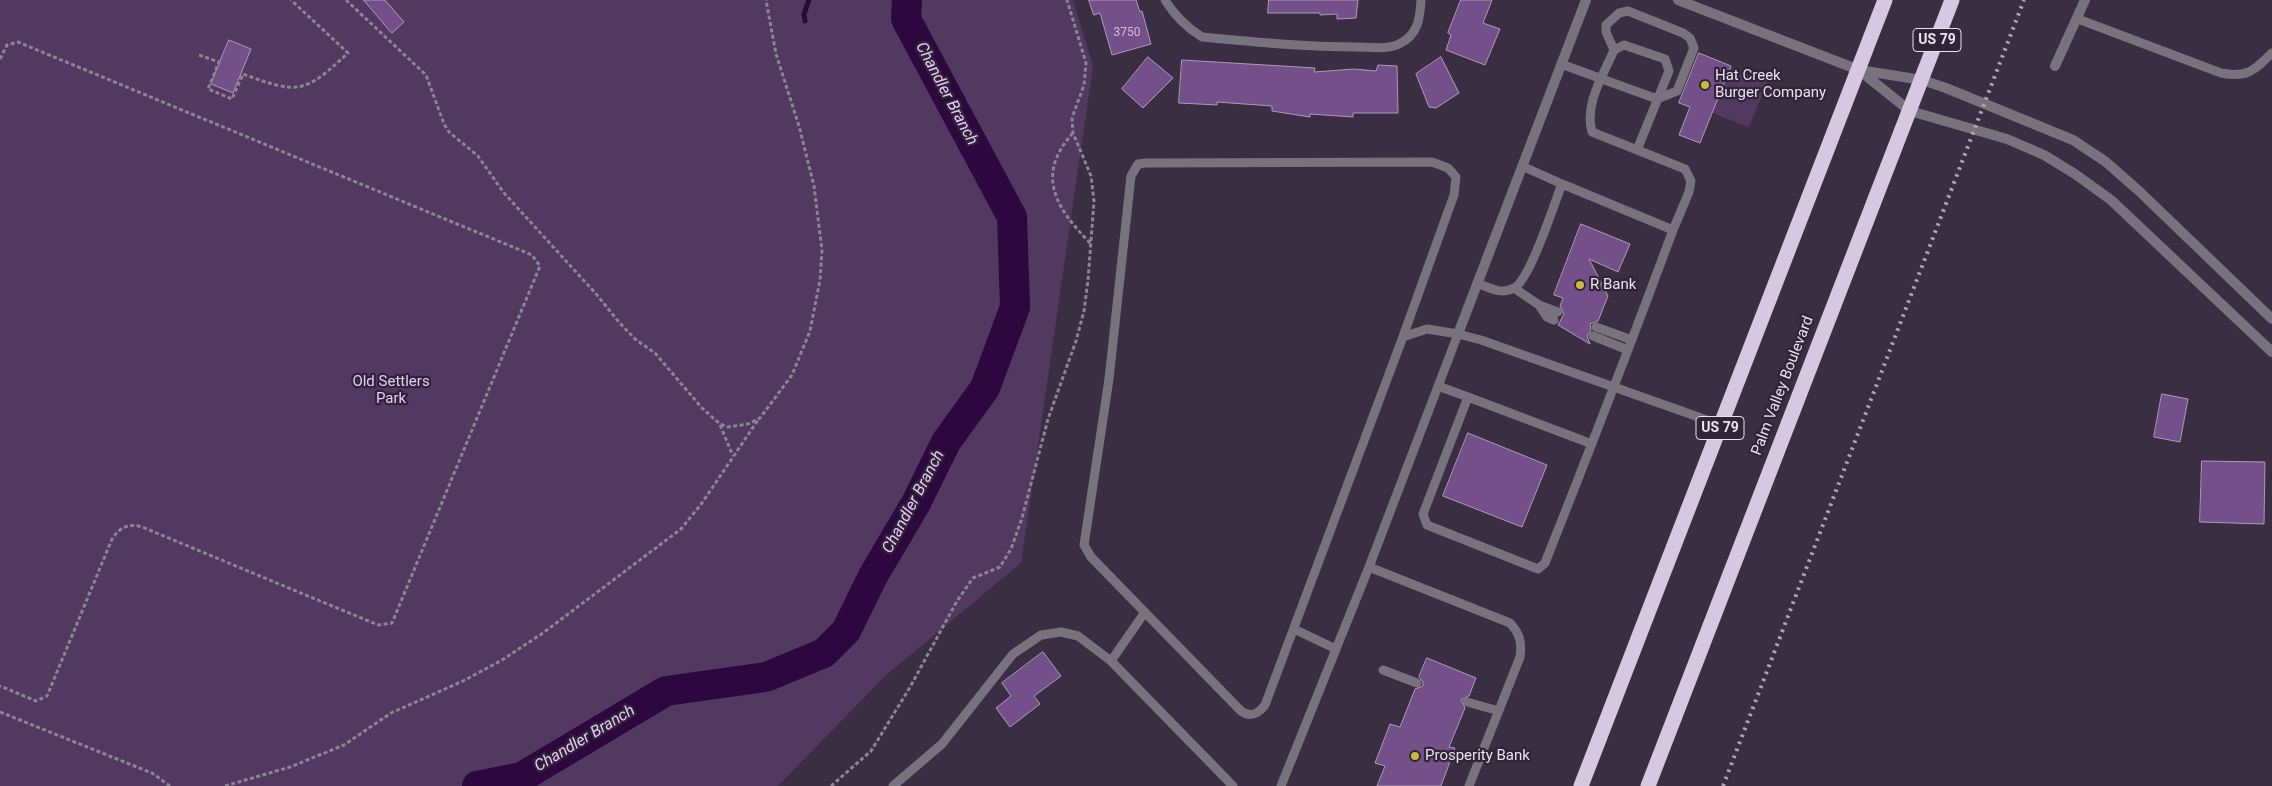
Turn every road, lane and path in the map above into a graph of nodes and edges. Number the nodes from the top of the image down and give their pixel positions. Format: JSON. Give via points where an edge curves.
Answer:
{"nodes":[{"id":1,"x":291,"y":0,"type":"edge"},
{"id":2,"x":346,"y":0,"type":"edge"},
{"id":3,"x":766,"y":0,"type":"edge"},
{"id":4,"x":1067,"y":0,"type":"edge"},
{"id":5,"x":1165,"y":0,"type":"edge"},
{"id":6,"x":1421,"y":0,"type":"edge"},
{"id":7,"x":1586,"y":0,"type":"edge"},
{"id":8,"x":1678,"y":0,"type":"edge"},
{"id":9,"x":1885,"y":0,"type":"edge"},
{"id":10,"x":1952,"y":0,"type":"edge"},
{"id":11,"x":2086,"y":0,"type":"edge"},
{"id":12,"x":2078,"y":19,"type":"junction"},
{"id":13,"x":1614,"y":50,"type":"junction"},
{"id":14,"x":2272,"y":53,"type":"edge"},
{"id":15,"x":199,"y":55,"type":"dead end"},
{"id":16,"x":0,"y":59,"type":"edge"},
{"id":17,"x":1562,"y":64,"type":"junction"},
{"id":18,"x":2055,"y":66,"type":"dead end"},
{"id":19,"x":1859,"y":70,"type":"junction"},
{"id":20,"x":1602,"y":78,"type":"junction"},
{"id":21,"x":1922,"y":80,"type":"junction"},
{"id":22,"x":1657,"y":100,"type":"junction"},
{"id":23,"x":1910,"y":112,"type":"junction"},
{"id":24,"x":1073,"y":133,"type":"junction"},
{"id":25,"x":1637,"y":150,"type":"junction"},
{"id":26,"x":1522,"y":166,"type":"junction"},
{"id":27,"x":1562,"y":184,"type":"junction"},
{"id":28,"x":1673,"y":230,"type":"junction"},
{"id":29,"x":1090,"y":244,"type":"junction"},
{"id":30,"x":1477,"y":284,"type":"junction"},
{"id":31,"x":1514,"y":288,"type":"junction"},
{"id":32,"x":1556,"y":316,"type":"dead end"},
{"id":33,"x":2272,"y":319,"type":"edge"},
{"id":34,"x":1458,"y":334,"type":"junction"},
{"id":35,"x":1403,"y":336,"type":"junction"},
{"id":36,"x":1632,"y":340,"type":"junction"},
{"id":37,"x":1628,"y":350,"type":"junction"},
{"id":38,"x":2272,"y":352,"type":"edge"},
{"id":39,"x":1438,"y":386,"type":"junction"},
{"id":40,"x":1614,"y":387,"type":"junction"},
{"id":41,"x":1468,"y":397,"type":"junction"},
{"id":42,"x":760,"y":418,"type":"junction"},
{"id":43,"x":720,"y":424,"type":"junction"},
{"id":44,"x":1721,"y":425,"type":"junction"},
{"id":45,"x":1592,"y":444,"type":"junction"},
{"id":46,"x":733,"y":456,"type":"junction"},
{"id":47,"x":1369,"y":567,"type":"junction"},
{"id":48,"x":1145,"y":612,"type":"junction"},
{"id":49,"x":1294,"y":629,"type":"junction"},
{"id":50,"x":1336,"y":649,"type":"junction"},
{"id":51,"x":1111,"y":661,"type":"junction"},
{"id":52,"x":1382,"y":670,"type":"dead end"},
{"id":53,"x":1417,"y":683,"type":"dead end"},
{"id":54,"x":0,"y":686,"type":"edge"},
{"id":55,"x":1467,"y":702,"type":"dead end"},
{"id":56,"x":1499,"y":711,"type":"junction"},
{"id":57,"x":0,"y":712,"type":"edge"},
{"id":58,"x":170,"y":786,"type":"edge"},
{"id":59,"x":225,"y":786,"type":"edge"},
{"id":60,"x":831,"y":786,"type":"edge"},
{"id":61,"x":893,"y":786,"type":"edge"},
{"id":62,"x":1233,"y":786,"type":"edge"},
{"id":63,"x":1281,"y":786,"type":"edge"},
{"id":64,"x":1469,"y":786,"type":"edge"},
{"id":65,"x":1581,"y":786,"type":"edge"},
{"id":66,"x":1648,"y":786,"type":"edge"}],
"edges":[{"from":1,"to":15,"type":"path","via":[[348,53],[310,85],[293,88],[269,84],[243,74],[232,98],[208,88],[219,62]]},
{"from":2,"to":43,"type":"path","via":[[426,75],[449,132],[478,156],[504,193],[634,339],[654,353],[686,392]]},
{"from":3,"to":42,"type":"path","via":[[776,54],[808,158],[822,250],[816,306],[802,355],[792,376]]},
{"from":4,"to":24,"type":"path","via":[[1086,63],[1084,86],[1072,118]]},
{"from":5,"to":6,"type":"lane","via":[[1181,22],[1202,37],[1384,48],[1398,45],[1416,31]]},
{"from":7,"to":17,"type":"street"},
{"from":8,"to":19,"type":"street"},
{"from":9,"to":19,"type":"highway","number":"US 79"},
{"from":10,"to":21,"type":"highway","name":"Palm Valley Boulevard","number":"US 79"},
{"from":11,"to":12,"type":"street"},
{"from":12,"to":14,"type":"lane","via":[[2235,76],[2249,74]]},
{"from":12,"to":18,"type":"street"},
{"from":13,"to":20,"type":"lane"},
{"from":13,"to":22,"type":"lane","via":[[1624,45],[1665,59],[1669,71]]},
{"from":13,"to":22,"type":"lane","via":[[1606,25],[1619,12],[1628,11],[1690,38],[1694,48],[1677,91]]},
{"from":16,"to":54,"type":"path","via":[[6,46],[18,42],[532,255],[540,266],[392,623],[378,625],[142,526],[128,526],[112,538],[47,696],[37,701]]},
{"from":17,"to":20,"type":"lane"},
{"from":17,"to":26,"type":"street"},
{"from":19,"to":21,"type":"street"},
{"from":19,"to":23,"type":"street"},
{"from":19,"to":44,"type":"highway","number":"US 79"},
{"from":20,"to":22,"type":"lane"},
{"from":20,"to":25,"type":"lane","via":[[1589,107],[1592,132]]},
{"from":21,"to":23,"type":"highway","name":"Palm Valley Boulevard","number":"US 79"},
{"from":21,"to":33,"type":"street","via":[[2073,140],[2106,162]]},
{"from":22,"to":25,"type":"lane"},
{"from":23,"to":38,"type":"street","via":[[2007,139],[2044,155],[2075,174],[2111,200]]},
{"from":23,"to":66,"type":"highway","name":"Palm Valley Boulevard","number":"US 79"},
{"from":24,"to":29,"type":"path","via":[[1091,176],[1094,201]]},
{"from":24,"to":29,"type":"path","via":[[1052,170],[1055,197],[1069,221]]},
{"from":25,"to":28,"type":"lane","via":[[1685,169],[1691,181]]},
{"from":26,"to":27,"type":"lane"},
{"from":26,"to":30,"type":"street"},
{"from":27,"to":28,"type":"lane"},
{"from":27,"to":31,"type":"lane","via":[[1524,280]]},
{"from":28,"to":36,"type":"lane"},
{"from":29,"to":60,"type":"path","via":[[1084,311],[1048,419],[1011,549],[1000,567],[973,578],[871,751]]},
{"from":30,"to":31,"type":"lane","via":[[1500,292]]},
{"from":30,"to":34,"type":"street"},
{"from":31,"to":32,"type":"lane"},
{"from":34,"to":35,"type":"lane","via":[[1427,329]]},
{"from":34,"to":39,"type":"lane"},
{"from":34,"to":40,"type":"lane"},
{"from":35,"to":48,"type":"lane","via":[[1457,183],[1448,168],[1432,162],[1138,164],[1131,176],[1109,379],[1084,545],[1091,557]]},
{"from":35,"to":49,"type":"lane"},
{"from":36,"to":37,"type":"lane"},
{"from":36,"to":37,"type":"lane","via":[[1594,331]]},
{"from":37,"to":40,"type":"lane"},
{"from":39,"to":41,"type":"lane"},
{"from":39,"to":47,"type":"lane"},
{"from":40,"to":44,"type":"lane"},
{"from":40,"to":45,"type":"lane"},
{"from":41,"to":45,"type":"lane"},
{"from":41,"to":45,"type":"lane","via":[[1422,514],[1426,525],[1538,570],[1545,563]]},
{"from":42,"to":43,"type":"path","via":[[748,424],[728,427]]},
{"from":42,"to":46,"type":"path"},
{"from":43,"to":46,"type":"path"},
{"from":44,"to":65,"type":"highway","number":"US 79"},
{"from":46,"to":59,"type":"path","via":[[681,529],[502,660],[391,713],[344,745],[290,767]]},
{"from":47,"to":50,"type":"lane"},
{"from":47,"to":56,"type":"lane","via":[[1510,622],[1518,631],[1522,644]]},
{"from":48,"to":49,"type":"lane","via":[[1241,710],[1251,715],[1265,705]]},
{"from":48,"to":51,"type":"lane"},
{"from":49,"to":50,"type":"lane"},
{"from":50,"to":63,"type":"lane"},
{"from":51,"to":61,"type":"lane","via":[[1078,636],[1061,632],[1041,634],[1027,642],[1013,654],[942,744]]},
{"from":51,"to":62,"type":"lane"},
{"from":52,"to":53,"type":"lane"},
{"from":55,"to":56,"type":"lane"},
{"from":56,"to":64,"type":"lane"},
{"from":57,"to":58,"type":"path","via":[[152,773]]}]}
